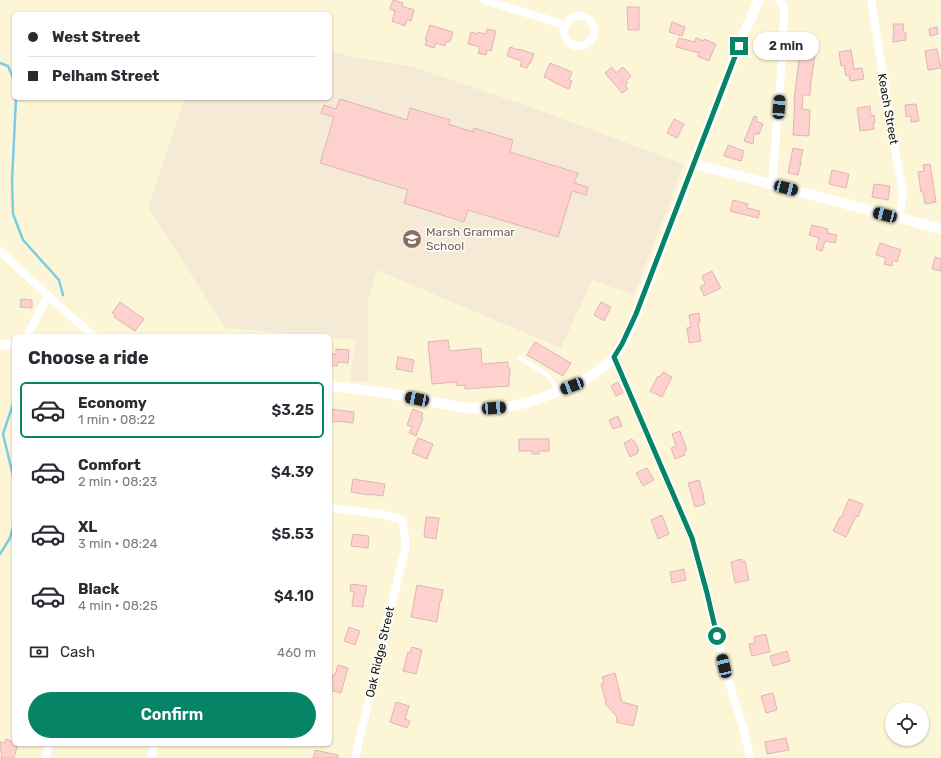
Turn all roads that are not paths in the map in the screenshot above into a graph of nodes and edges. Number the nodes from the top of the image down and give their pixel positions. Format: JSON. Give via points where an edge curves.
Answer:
{"nodes":[{"id":1,"x":484,"y":0,"type":"edge"},
{"id":2,"x":759,"y":0,"type":"edge"},
{"id":3,"x":779,"y":0,"type":"edge"},
{"id":4,"x":871,"y":0,"type":"edge"},
{"id":5,"x":565,"y":25,"type":"dead end"},
{"id":6,"x":694,"y":164,"type":"junction"},
{"id":7,"x":772,"y":185,"type":"junction"},
{"id":8,"x":899,"y":218,"type":"junction"},
{"id":9,"x":941,"y":229,"type":"edge"},
{"id":10,"x":0,"y":251,"type":"edge"},
{"id":11,"x":48,"y":295,"type":"junction"},
{"id":12,"x":28,"y":334,"type":"edge"},
{"id":13,"x":92,"y":334,"type":"edge"},
{"id":14,"x":12,"y":344,"type":"edge"},
{"id":15,"x":0,"y":345,"type":"edge"},
{"id":16,"x":614,"y":357,"type":"junction"},
{"id":17,"x":520,"y":358,"type":"dead end"},
{"id":18,"x":332,"y":386,"type":"edge"},
{"id":19,"x":558,"y":392,"type":"junction"},
{"id":20,"x":332,"y":508,"type":"edge"},
{"id":21,"x":49,"y":746,"type":"edge"},
{"id":22,"x":154,"y":746,"type":"edge"},
{"id":23,"x":46,"y":758,"type":"edge"},
{"id":24,"x":151,"y":758,"type":"edge"},
{"id":25,"x":355,"y":758,"type":"edge"},
{"id":26,"x":750,"y":758,"type":"edge"}],
"edges":[{"from":1,"to":5,"type":"street"},
{"from":2,"to":6,"type":"street"},
{"from":3,"to":7,"type":"street","via":[[784,17]]},
{"from":4,"to":8,"type":"street","name":"Keach Street","via":[[903,192]]},
{"from":6,"to":7,"type":"street"},
{"from":6,"to":16,"type":"street","via":[[633,321]]},
{"from":7,"to":8,"type":"street"},
{"from":8,"to":9,"type":"street"},
{"from":10,"to":11,"type":"street"},
{"from":11,"to":12,"type":"street"},
{"from":11,"to":13,"type":"street"},
{"from":14,"to":15,"type":"street"},
{"from":16,"to":19,"type":"street","via":[[588,378]]},
{"from":16,"to":26,"type":"street","via":[[692,538]]},
{"from":17,"to":19,"type":"lane","via":[[549,376]]},
{"from":18,"to":19,"type":"street","via":[[387,393],[473,409],[521,404]]},
{"from":20,"to":25,"type":"street","name":"Oak Ridge Street","via":[[398,518],[403,522],[406,545]]},
{"from":21,"to":23,"type":"street"},
{"from":22,"to":24,"type":"street"}]}
